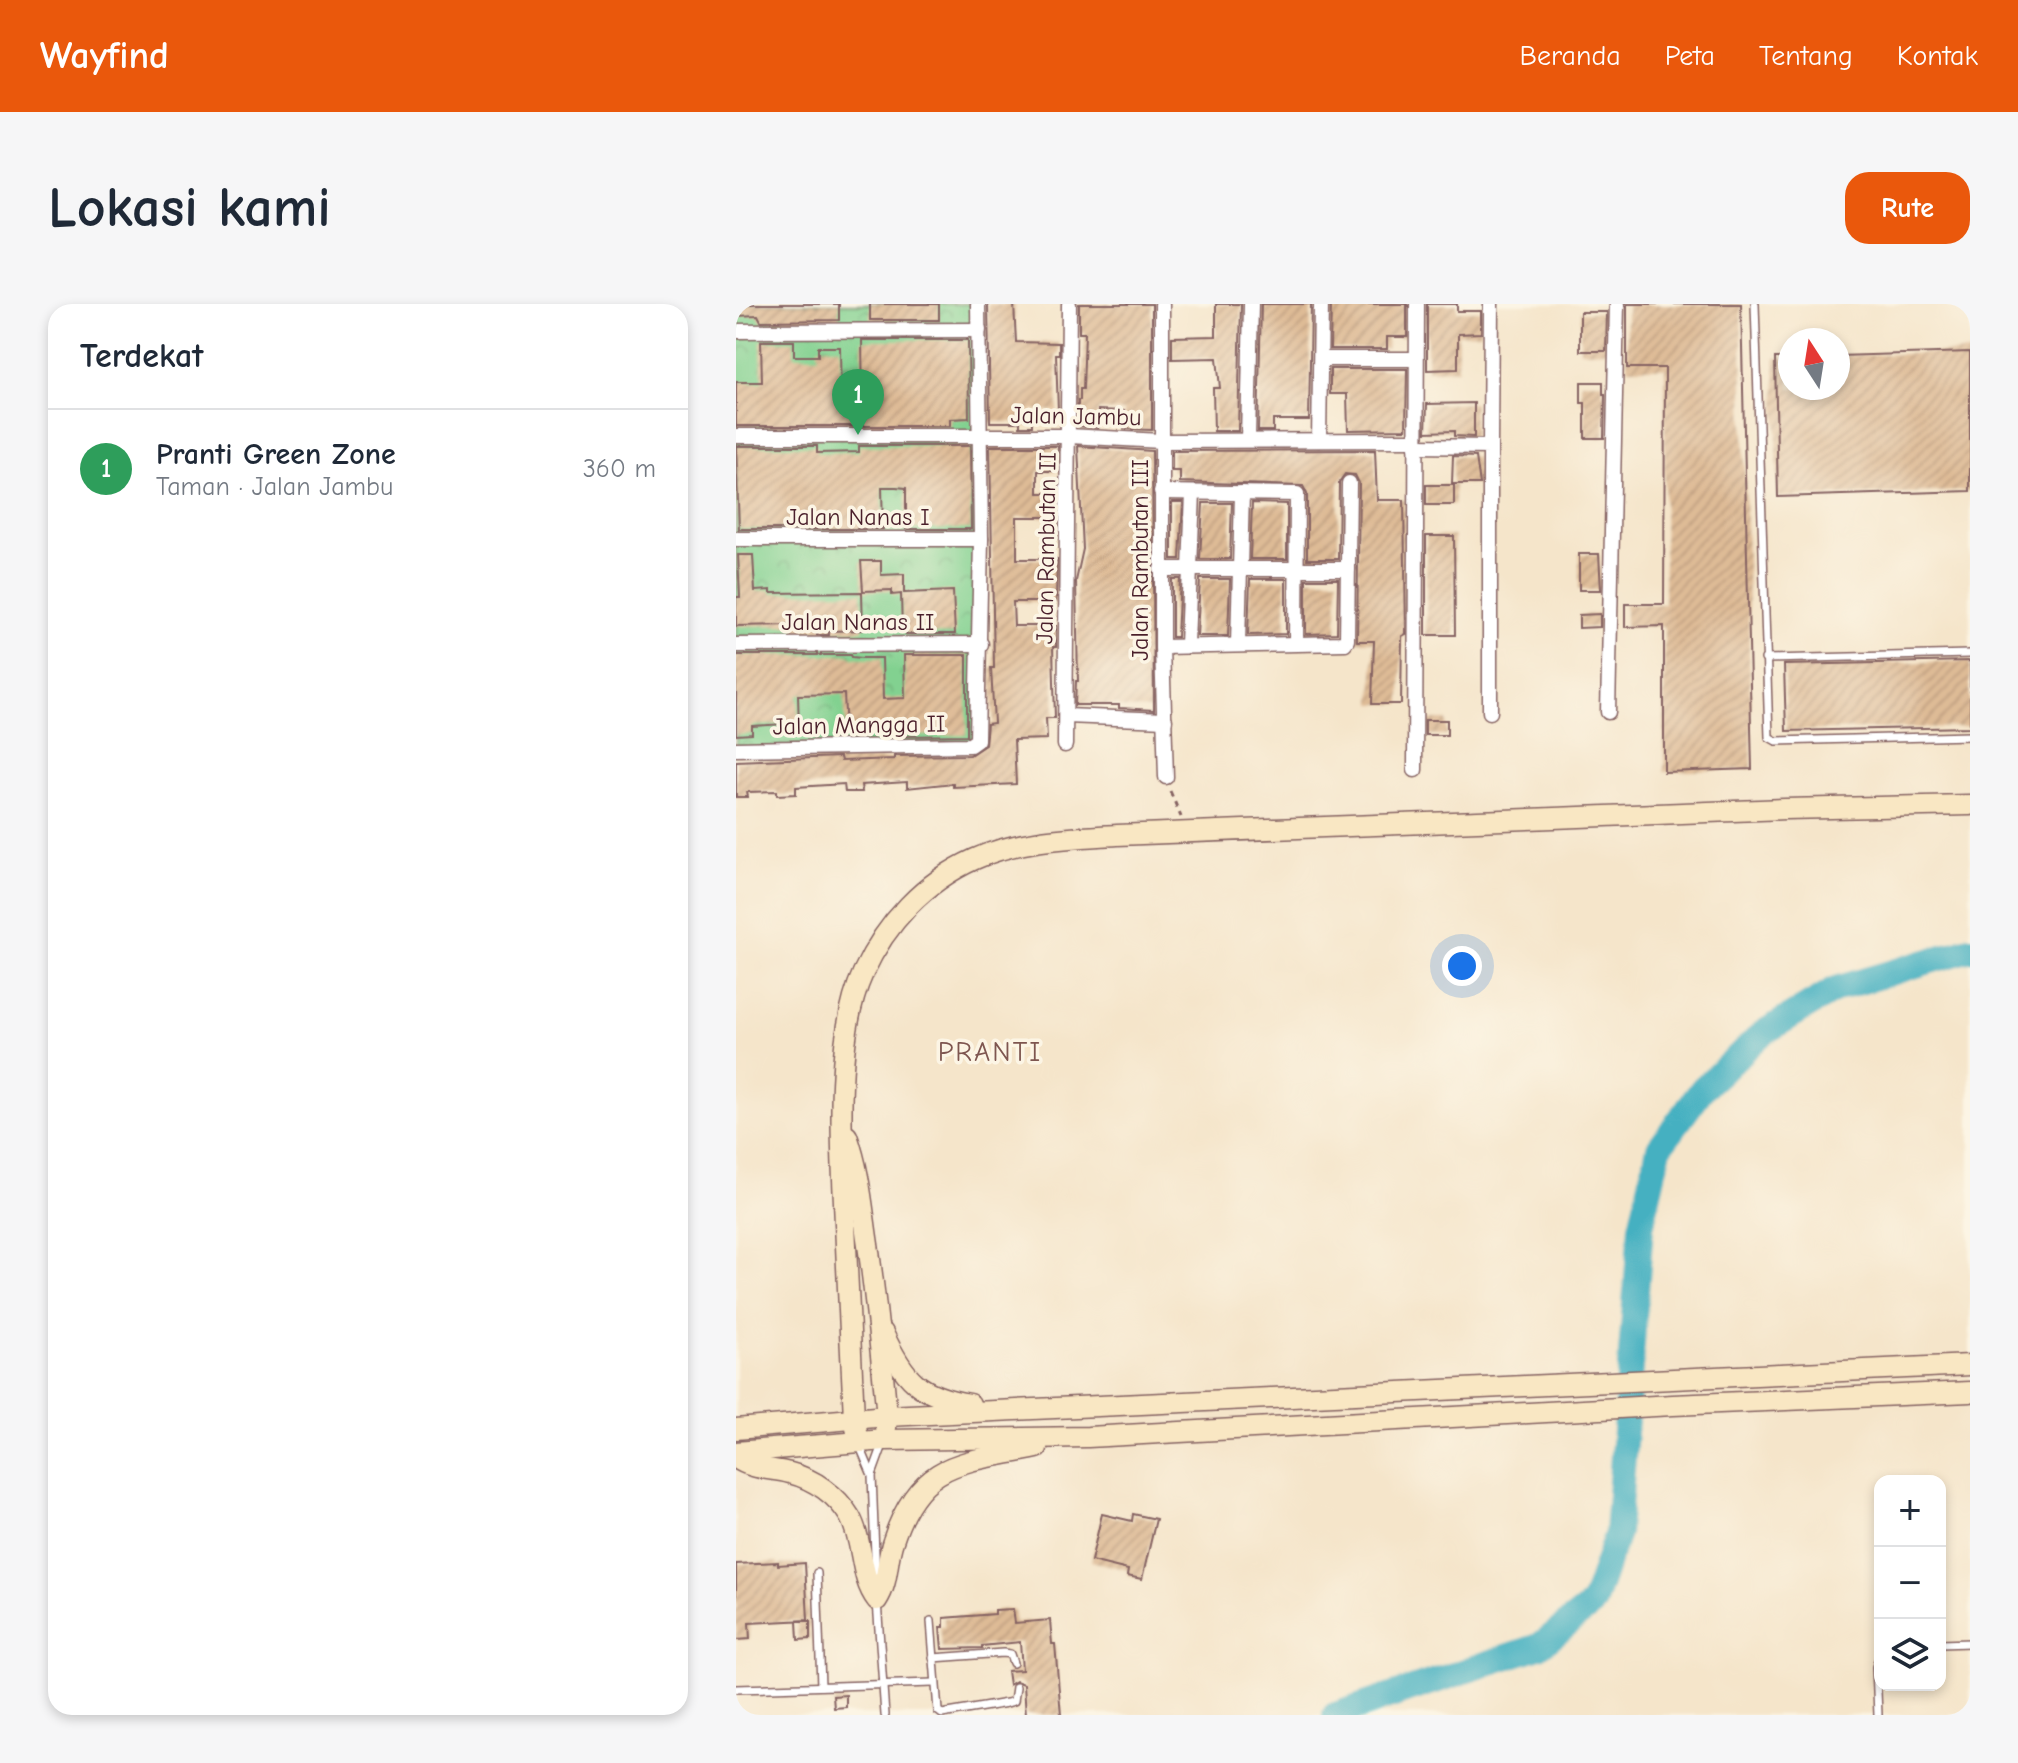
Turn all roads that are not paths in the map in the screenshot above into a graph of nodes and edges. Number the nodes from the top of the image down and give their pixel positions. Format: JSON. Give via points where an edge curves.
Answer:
{"nodes":[{"id":1,"x":978,"y":304,"type":"edge"},
{"id":2,"x":1069,"y":304,"type":"edge"},
{"id":3,"x":1162,"y":304,"type":"edge"},
{"id":4,"x":1251,"y":304,"type":"edge"},
{"id":5,"x":1321,"y":304,"type":"edge"},
{"id":6,"x":1417,"y":304,"type":"edge"},
{"id":7,"x":1491,"y":304,"type":"edge"},
{"id":8,"x":1617,"y":304,"type":"edge"},
{"id":9,"x":1755,"y":304,"type":"edge"},
{"id":10,"x":979,"y":330,"type":"junction"},
{"id":11,"x":736,"y":331,"type":"edge"},
{"id":12,"x":1321,"y":359,"type":"junction"},
{"id":13,"x":1416,"y":359,"type":"junction"},
{"id":14,"x":736,"y":436,"type":"edge"},
{"id":15,"x":980,"y":436,"type":"junction"},
{"id":16,"x":1069,"y":436,"type":"junction"},
{"id":17,"x":1248,"y":439,"type":"junction"},
{"id":18,"x":1319,"y":440,"type":"junction"},
{"id":19,"x":1161,"y":441,"type":"junction"},
{"id":20,"x":1415,"y":443,"type":"junction"},
{"id":21,"x":1490,"y":447,"type":"junction"},
{"id":22,"x":1349,"y":483,"type":"dead end"},
{"id":23,"x":1161,"y":492,"type":"junction"},
{"id":24,"x":1193,"y":493,"type":"junction"},
{"id":25,"x":1242,"y":493,"type":"junction"},
{"id":26,"x":736,"y":539,"type":"edge"},
{"id":27,"x":981,"y":539,"type":"junction"},
{"id":28,"x":1161,"y":569,"type":"junction"},
{"id":29,"x":1191,"y":569,"type":"junction"},
{"id":30,"x":1241,"y":569,"type":"junction"},
{"id":31,"x":1298,"y":569,"type":"junction"},
{"id":32,"x":1348,"y":569,"type":"junction"},
{"id":33,"x":1296,"y":643,"type":"junction"},
{"id":34,"x":981,"y":644,"type":"junction"},
{"id":35,"x":1187,"y":644,"type":"junction"},
{"id":36,"x":1238,"y":644,"type":"junction"},
{"id":37,"x":736,"y":645,"type":"edge"},
{"id":38,"x":1162,"y":647,"type":"junction"},
{"id":39,"x":1970,"y":654,"type":"edge"},
{"id":40,"x":1765,"y":659,"type":"junction"},
{"id":41,"x":1490,"y":712,"type":"dead end"},
{"id":42,"x":1608,"y":712,"type":"dead end"},
{"id":43,"x":1066,"y":716,"type":"junction"},
{"id":44,"x":1165,"y":720,"type":"junction"},
{"id":45,"x":1970,"y":736,"type":"edge"},
{"id":46,"x":1065,"y":745,"type":"dead end"},
{"id":47,"x":736,"y":749,"type":"edge"},
{"id":48,"x":1415,"y":770,"type":"dead end"},
{"id":49,"x":1166,"y":777,"type":"road end"},
{"id":50,"x":1970,"y":805,"type":"edge"},
{"id":51,"x":843,"y":1123,"type":"junction"},
{"id":52,"x":878,"y":1322,"type":"junction"},
{"id":53,"x":1970,"y":1365,"type":"edge"},
{"id":54,"x":1970,"y":1392,"type":"edge"},
{"id":55,"x":1013,"y":1409,"type":"junction"},
{"id":56,"x":887,"y":1416,"type":"junction"},
{"id":57,"x":854,"y":1418,"type":"junction"},
{"id":58,"x":736,"y":1429,"type":"edge"},
{"id":59,"x":1088,"y":1437,"type":"junction"},
{"id":60,"x":885,"y":1440,"type":"junction"},
{"id":61,"x":859,"y":1442,"type":"junction"},
{"id":62,"x":736,"y":1455,"type":"edge"},
{"id":63,"x":872,"y":1475,"type":"junction"},
{"id":64,"x":817,"y":1573,"type":"dead end"},
{"id":65,"x":877,"y":1600,"type":"junction"},
{"id":66,"x":931,"y":1621,"type":"dead end"},
{"id":67,"x":1970,"y":1643,"type":"edge"},
{"id":68,"x":1946,"y":1644,"type":"edge"},
{"id":69,"x":933,"y":1658,"type":"junction"},
{"id":70,"x":1013,"y":1663,"type":"dead end"},
{"id":71,"x":934,"y":1683,"type":"junction"},
{"id":72,"x":882,"y":1685,"type":"junction"},
{"id":73,"x":821,"y":1686,"type":"junction"},
{"id":74,"x":1016,"y":1687,"type":"dead end"},
{"id":75,"x":736,"y":1689,"type":"edge"},
{"id":76,"x":1877,"y":1691,"type":"edge"},
{"id":77,"x":885,"y":1715,"type":"edge"},
{"id":78,"x":1878,"y":1715,"type":"edge"}],
"edges":[{"from":1,"to":10,"type":"street"},
{"from":2,"to":16,"type":"street","name":"Jalan Rambutan II"},
{"from":3,"to":19,"type":"street","name":"Jalan Rambutan III"},
{"from":4,"to":17,"type":"street"},
{"from":5,"to":12,"type":"street"},
{"from":6,"to":13,"type":"street"},
{"from":7,"to":21,"type":"street"},
{"from":8,"to":42,"type":"street"},
{"from":9,"to":40,"type":"lane"},
{"from":10,"to":11,"type":"street"},
{"from":10,"to":15,"type":"street"},
{"from":12,"to":13,"type":"street"},
{"from":12,"to":18,"type":"street"},
{"from":13,"to":20,"type":"street"},
{"from":14,"to":15,"type":"street","name":"Jalan Jambu"},
{"from":15,"to":16,"type":"street","name":"Jalan Jambu"},
{"from":15,"to":27,"type":"street"},
{"from":16,"to":19,"type":"street","name":"Jalan Jambu"},
{"from":16,"to":43,"type":"street","name":"Jalan Rambutan II"},
{"from":17,"to":18,"type":"street","name":"Jalan Jambu"},
{"from":17,"to":19,"type":"street","name":"Jalan Jambu"},
{"from":18,"to":20,"type":"street","name":"Jalan Jambu"},
{"from":19,"to":23,"type":"street","name":"Jalan Rambutan III"},
{"from":20,"to":21,"type":"street","name":"Jalan Jambu"},
{"from":20,"to":48,"type":"street"},
{"from":21,"to":41,"type":"street"},
{"from":22,"to":32,"type":"street"},
{"from":23,"to":24,"type":"street"},
{"from":23,"to":28,"type":"street","name":"Jalan Rambutan III"},
{"from":24,"to":25,"type":"street"},
{"from":24,"to":29,"type":"street"},
{"from":25,"to":30,"type":"street"},
{"from":25,"to":31,"type":"street","via":[[1297,495]]},
{"from":26,"to":27,"type":"street","name":"Jalan Nanas I"},
{"from":27,"to":34,"type":"street"},
{"from":28,"to":29,"type":"street"},
{"from":28,"to":38,"type":"street","name":"Jalan Rambutan III"},
{"from":29,"to":30,"type":"street"},
{"from":29,"to":35,"type":"street"},
{"from":30,"to":31,"type":"street"},
{"from":30,"to":36,"type":"street"},
{"from":31,"to":32,"type":"street"},
{"from":31,"to":33,"type":"street"},
{"from":32,"to":33,"type":"street","via":[[1347,641]]},
{"from":33,"to":36,"type":"street"},
{"from":34,"to":37,"type":"street","name":"Jalan Nanas II"},
{"from":34,"to":47,"type":"street","name":"Jalan Mangga II","via":[[978,738],[970,745]]},
{"from":35,"to":36,"type":"street"},
{"from":35,"to":38,"type":"street"},
{"from":38,"to":44,"type":"street","name":"Jalan Rambutan III"},
{"from":39,"to":40,"type":"lane"},
{"from":40,"to":45,"type":"lane","via":[[1767,729],[1776,741]]},
{"from":43,"to":44,"type":"street"},
{"from":43,"to":46,"type":"street","name":"Jalan Rambutan II"},
{"from":44,"to":49,"type":"street","name":"Jalan Rambutan III"},
{"from":50,"to":51,"type":"main road","via":[[1187,832],[1012,846],[940,879],[913,900],[882,937],[862,976],[843,1051]]},
{"from":51,"to":52,"type":"main road","via":[[857,1163]]},
{"from":51,"to":57,"type":"main road"},
{"from":52,"to":55,"type":"main road","via":[[905,1374],[918,1387],[952,1401]]},
{"from":52,"to":56,"type":"main road"},
{"from":53,"to":55,"type":"main road"},
{"from":54,"to":59,"type":"main road"},
{"from":55,"to":56,"type":"main road"},
{"from":56,"to":57,"type":"main road"},
{"from":56,"to":60,"type":"main road"},
{"from":57,"to":58,"type":"main road"},
{"from":57,"to":61,"type":"main road"},
{"from":59,"to":60,"type":"main road"},
{"from":59,"to":65,"type":"main road","via":[[964,1462],[932,1477],[898,1528]]},
{"from":60,"to":61,"type":"main road"},
{"from":60,"to":63,"type":"lane"},
{"from":61,"to":62,"type":"main road"},
{"from":61,"to":63,"type":"lane"},
{"from":62,"to":65,"type":"main road","via":[[752,1467],[805,1478],[840,1503],[854,1526],[868,1585]]},
{"from":63,"to":65,"type":"lane"},
{"from":64,"to":73,"type":"lane"},
{"from":65,"to":72,"type":"lane"},
{"from":66,"to":69,"type":"lane"},
{"from":67,"to":68,"type":"lane"},
{"from":69,"to":70,"type":"lane","via":[[1003,1653],[1010,1654]]},
{"from":69,"to":71,"type":"lane"},
{"from":71,"to":72,"type":"lane"},
{"from":71,"to":74,"type":"lane","via":[[942,1714],[1014,1701]]},
{"from":72,"to":73,"type":"lane"},
{"from":72,"to":77,"type":"lane"},
{"from":73,"to":75,"type":"lane"},
{"from":76,"to":78,"type":"lane"}]}
